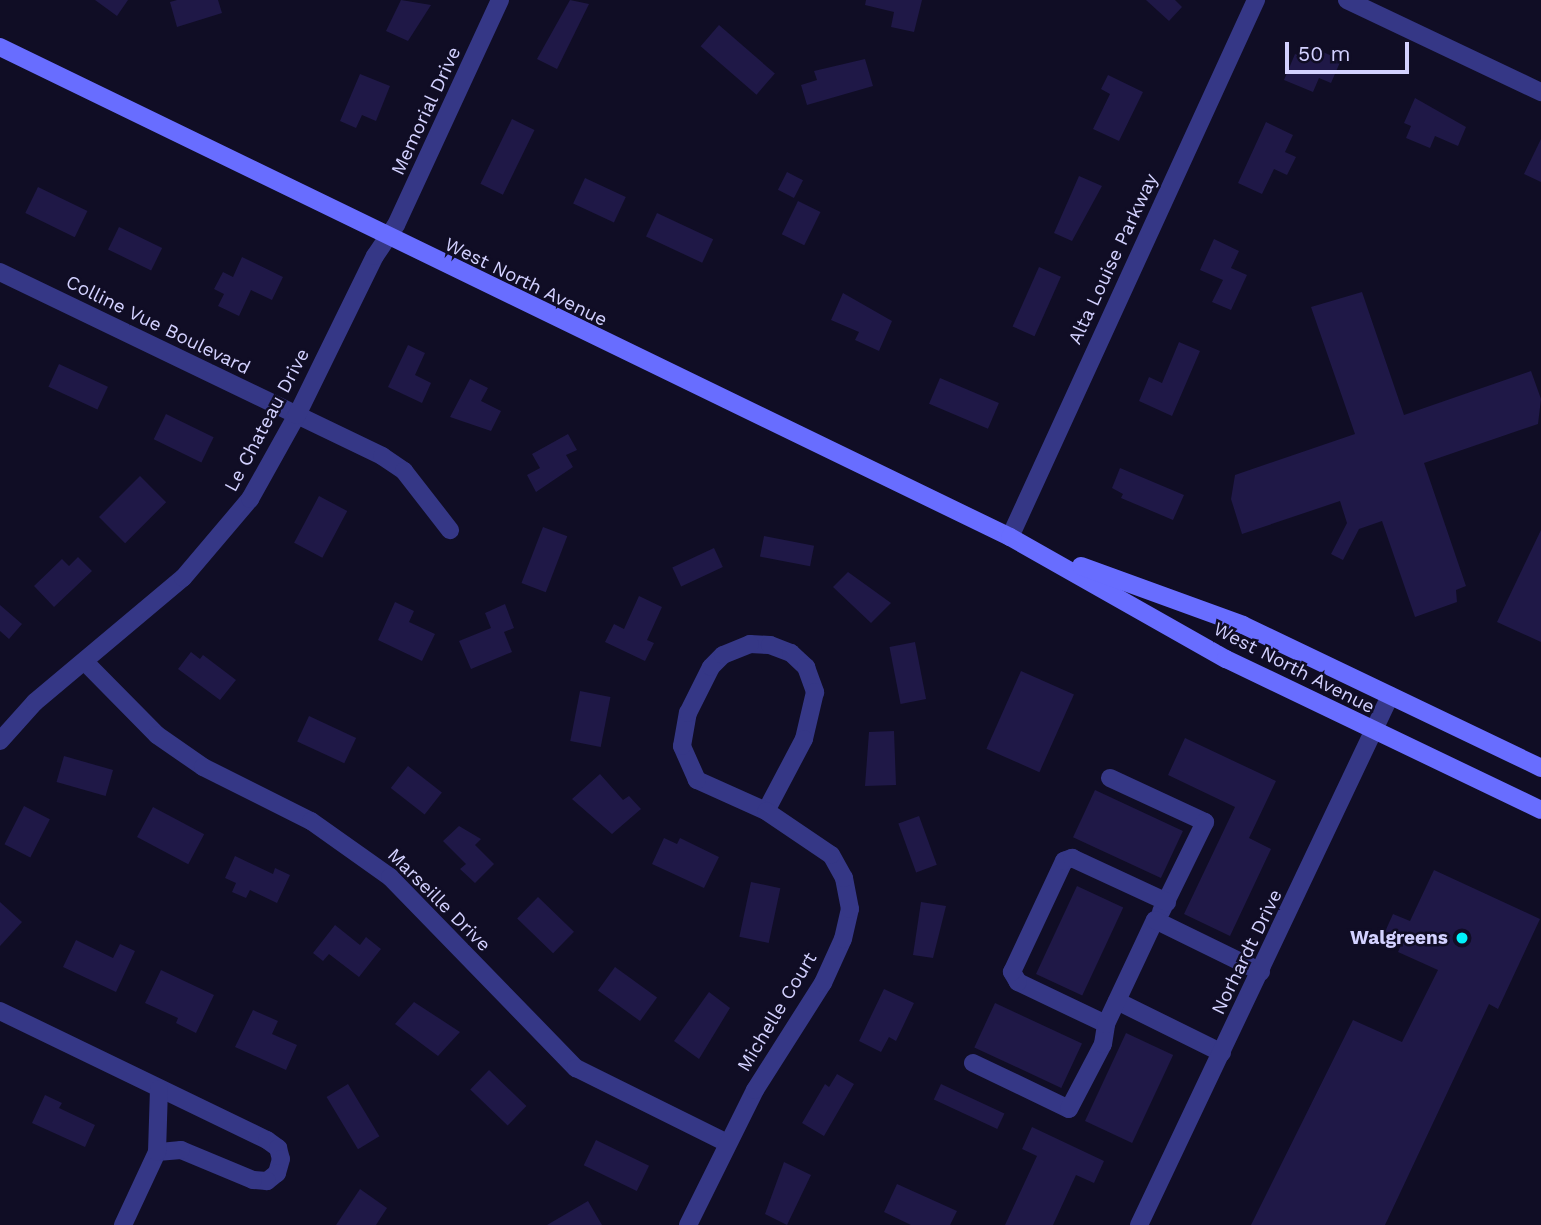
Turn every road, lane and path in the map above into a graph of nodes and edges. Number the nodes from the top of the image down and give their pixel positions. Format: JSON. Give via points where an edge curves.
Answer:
{"nodes":[{"id":1,"x":500,"y":0,"type":"edge"},
{"id":2,"x":1256,"y":0,"type":"edge"},
{"id":3,"x":1346,"y":0,"type":"edge"},
{"id":4,"x":0,"y":47,"type":"edge"},
{"id":5,"x":1541,"y":92,"type":"edge"},
{"id":6,"x":387,"y":239,"type":"junction"},
{"id":7,"x":0,"y":272,"type":"edge"},
{"id":8,"x":297,"y":415,"type":"junction"},
{"id":9,"x":450,"y":530,"type":"dead end"},
{"id":10,"x":1010,"y":537,"type":"junction"},
{"id":11,"x":1035,"y":550,"type":"junction"},
{"id":12,"x":86,"y":663,"type":"junction"},
{"id":13,"x":1390,"y":695,"type":"junction"},
{"id":14,"x":1374,"y":732,"type":"junction"},
{"id":15,"x":0,"y":741,"type":"edge"},
{"id":16,"x":1541,"y":768,"type":"edge"},
{"id":17,"x":1110,"y":778,"type":"dead end"},
{"id":18,"x":1541,"y":810,"type":"edge"},
{"id":19,"x":766,"y":811,"type":"junction"},
{"id":20,"x":1167,"y":902,"type":"junction"},
{"id":21,"x":1155,"y":920,"type":"junction"},
{"id":22,"x":1261,"y":972,"type":"junction"},
{"id":23,"x":1117,"y":1001,"type":"junction"},
{"id":24,"x":0,"y":1011,"type":"edge"},
{"id":25,"x":1106,"y":1024,"type":"junction"},
{"id":26,"x":1222,"y":1053,"type":"junction"},
{"id":27,"x":973,"y":1063,"type":"dead end"},
{"id":28,"x":159,"y":1089,"type":"junction"},
{"id":29,"x":727,"y":1143,"type":"junction"},
{"id":30,"x":157,"y":1152,"type":"junction"},
{"id":31,"x":123,"y":1225,"type":"edge"},
{"id":32,"x":688,"y":1225,"type":"edge"},
{"id":33,"x":1139,"y":1225,"type":"edge"}],
"edges":[{"from":1,"to":6,"type":"street","name":"Memorial Drive"},
{"from":2,"to":10,"type":"street","name":"Alta Louise Parkway"},
{"from":3,"to":5,"type":"street"},
{"from":4,"to":6,"type":"main road","name":"West North Avenue"},
{"from":6,"to":8,"type":"street","name":"Le Chateau Drive"},
{"from":6,"to":10,"type":"main road","name":"West North Avenue"},
{"from":7,"to":8,"type":"street","name":"Colline Vue Boulevard"},
{"from":8,"to":9,"type":"street","name":"Colline Vue Boulevard","via":[[404,471]]},
{"from":8,"to":12,"type":"street","name":"Le Chateau Drive","via":[[228,528],[183,578]]},
{"from":10,"to":11,"type":"main road","name":"West North Avenue"},
{"from":11,"to":13,"type":"main road","name":"West North Avenue","via":[[1243,625]]},
{"from":11,"to":14,"type":"main road","name":"West North Avenue","via":[[1226,659]]},
{"from":12,"to":15,"type":"street","name":"Le Chateau Drive","via":[[35,702]]},
{"from":12,"to":29,"type":"street","name":"Marseille Drive","via":[[169,743],[203,767],[336,836],[390,877],[576,1068]]},
{"from":13,"to":14,"type":"street","name":"Norhardt Drive"},
{"from":13,"to":16,"type":"main road","name":"West North Avenue"},
{"from":14,"to":18,"type":"main road","name":"West North Avenue"},
{"from":14,"to":22,"type":"street","name":"Norhardt Drive"},
{"from":17,"to":20,"type":"street","via":[[1205,822]]},
{"from":19,"to":19,"type":"street","name":"Michelle Court","via":[[804,739],[815,692],[806,667],[791,653],[750,644],[723,655],[711,667],[688,713],[682,746],[697,780]]},
{"from":19,"to":29,"type":"street","name":"Michelle Court","via":[[831,855],[844,878],[850,909],[843,939],[823,983]]},
{"from":20,"to":21,"type":"street"},
{"from":20,"to":25,"type":"street","via":[[1072,858],[1064,861],[1012,972],[1018,982]]},
{"from":21,"to":22,"type":"street"},
{"from":21,"to":23,"type":"street"},
{"from":22,"to":26,"type":"street","name":"Norhardt Drive"},
{"from":23,"to":25,"type":"street"},
{"from":23,"to":26,"type":"street"},
{"from":24,"to":28,"type":"street"},
{"from":25,"to":27,"type":"street","via":[[1103,1044],[1069,1109]]},
{"from":26,"to":33,"type":"street","name":"Norhardt Drive"},
{"from":28,"to":30,"type":"street"},
{"from":28,"to":30,"type":"street","via":[[267,1140],[278,1148],[281,1159],[267,1181],[253,1180],[181,1150]]},
{"from":29,"to":32,"type":"street","name":"Michelle Court"},
{"from":30,"to":31,"type":"street"}]}
